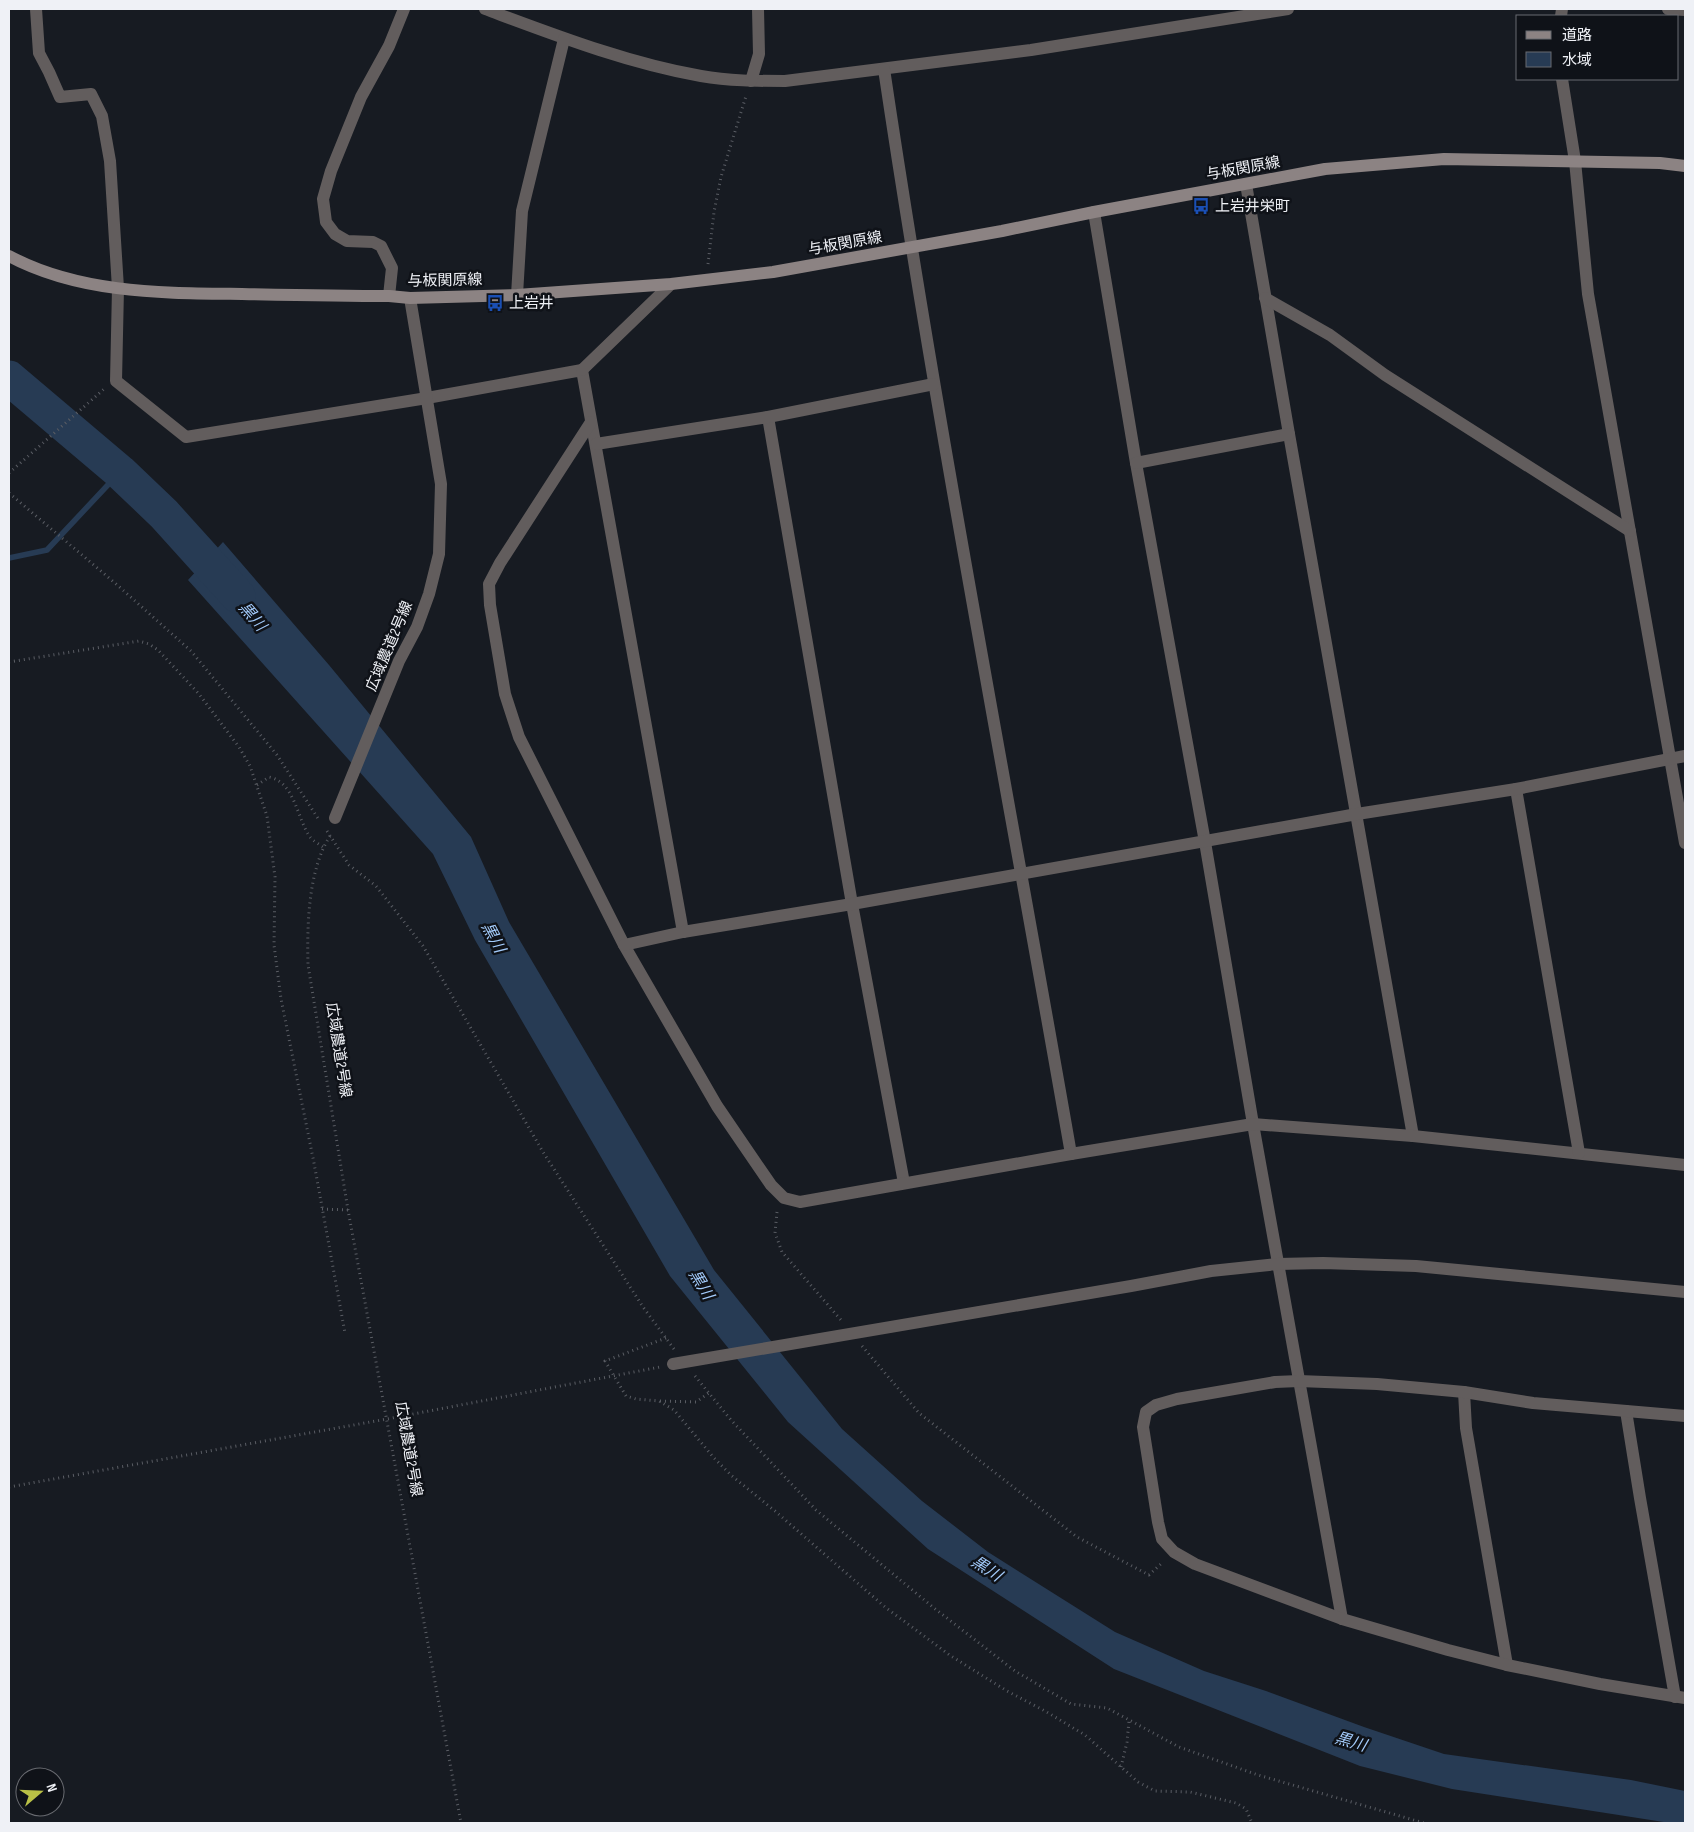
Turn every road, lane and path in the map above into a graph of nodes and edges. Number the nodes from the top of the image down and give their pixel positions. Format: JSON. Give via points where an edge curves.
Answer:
{"nodes":[{"id":1,"x":36,"y":9,"type":"edge"},
{"id":2,"x":404,"y":9,"type":"edge"},
{"id":3,"x":485,"y":9,"type":"edge"},
{"id":4,"x":758,"y":9,"type":"edge"},
{"id":5,"x":1288,"y":9,"type":"edge"},
{"id":6,"x":1668,"y":9,"type":"edge"},
{"id":7,"x":1685,"y":10,"type":"edge"},
{"id":8,"x":564,"y":38,"type":"junction"},
{"id":9,"x":884,"y":69,"type":"junction"},
{"id":10,"x":1562,"y":80,"type":"edge"},
{"id":11,"x":751,"y":81,"type":"junction"},
{"id":12,"x":1575,"y":161,"type":"junction"},
{"id":13,"x":1685,"y":166,"type":"edge"},
{"id":14,"x":1246,"y":184,"type":"junction"},
{"id":15,"x":1094,"y":212,"type":"junction"},
{"id":16,"x":911,"y":248,"type":"junction"},
{"id":17,"x":9,"y":256,"type":"edge"},
{"id":18,"x":706,"y":280,"type":"junction"},
{"id":19,"x":671,"y":284,"type":"junction"},
{"id":20,"x":118,"y":288,"type":"junction"},
{"id":21,"x":517,"y":295,"type":"junction"},
{"id":22,"x":389,"y":296,"type":"junction"},
{"id":23,"x":410,"y":298,"type":"junction"},
{"id":24,"x":1265,"y":298,"type":"junction"},
{"id":25,"x":582,"y":370,"type":"junction"},
{"id":26,"x":108,"y":384,"type":"dead end"},
{"id":27,"x":934,"y":384,"type":"junction"},
{"id":28,"x":427,"y":398,"type":"junction"},
{"id":29,"x":768,"y":417,"type":"junction"},
{"id":30,"x":591,"y":422,"type":"junction"},
{"id":31,"x":1288,"y":434,"type":"junction"},
{"id":32,"x":596,"y":444,"type":"junction"},
{"id":33,"x":1136,"y":463,"type":"junction"},
{"id":34,"x":9,"y":473,"type":"edge"},
{"id":35,"x":9,"y":493,"type":"edge"},
{"id":36,"x":1630,"y":531,"type":"junction"},
{"id":37,"x":9,"y":662,"type":"edge"},
{"id":38,"x":1685,"y":756,"type":"edge"},
{"id":39,"x":1670,"y":759,"type":"junction"},
{"id":40,"x":257,"y":785,"type":"junction"},
{"id":41,"x":1516,"y":789,"type":"junction"},
{"id":42,"x":1357,"y":814,"type":"junction"},
{"id":43,"x":336,"y":818,"type":"joint"},
{"id":44,"x":330,"y":836,"type":"junction"},
{"id":45,"x":1205,"y":842,"type":"junction"},
{"id":46,"x":1685,"y":843,"type":"edge"},
{"id":47,"x":323,"y":847,"type":"junction"},
{"id":48,"x":1022,"y":874,"type":"junction"},
{"id":49,"x":852,"y":904,"type":"junction"},
{"id":50,"x":683,"y":932,"type":"junction"},
{"id":51,"x":624,"y":945,"type":"junction"},
{"id":52,"x":1252,"y":1124,"type":"junction"},
{"id":53,"x":1413,"y":1136,"type":"junction"},
{"id":54,"x":1071,"y":1154,"type":"junction"},
{"id":55,"x":1579,"y":1154,"type":"junction"},
{"id":56,"x":1685,"y":1165,"type":"edge"},
{"id":57,"x":904,"y":1183,"type":"junction"},
{"id":58,"x":784,"y":1198,"type":"junction"},
{"id":59,"x":322,"y":1209,"type":"junction"},
{"id":60,"x":348,"y":1210,"type":"junction"},
{"id":61,"x":1278,"y":1264,"type":"junction"},
{"id":62,"x":1685,"y":1292,"type":"edge"},
{"id":63,"x":345,"y":1333,"type":"dead end"},
{"id":64,"x":848,"y":1334,"type":"junction"},
{"id":65,"x":666,"y":1338,"type":"junction"},
{"id":66,"x":675,"y":1351,"type":"dead end"},
{"id":67,"x":673,"y":1364,"type":"joint"},
{"id":68,"x":690,"y":1370,"type":"dead end"},
{"id":69,"x":614,"y":1376,"type":"junction"},
{"id":70,"x":1298,"y":1381,"type":"junction"},
{"id":71,"x":1464,"y":1392,"type":"junction"},
{"id":72,"x":708,"y":1393,"type":"junction"},
{"id":73,"x":659,"y":1401,"type":"junction"},
{"id":74,"x":1626,"y":1411,"type":"junction"},
{"id":75,"x":1685,"y":1416,"type":"edge"},
{"id":76,"x":387,"y":1419,"type":"junction"},
{"id":77,"x":9,"y":1487,"type":"edge"},
{"id":78,"x":1174,"y":1552,"type":"junction"},
{"id":79,"x":1342,"y":1619,"type":"junction"},
{"id":80,"x":1507,"y":1664,"type":"junction"},
{"id":81,"x":1680,"y":1697,"type":"edge"},
{"id":82,"x":1129,"y":1721,"type":"junction"},
{"id":83,"x":1121,"y":1767,"type":"junction"},
{"id":84,"x":461,"y":1823,"type":"edge"},
{"id":85,"x":1252,"y":1823,"type":"edge"},
{"id":86,"x":1424,"y":1823,"type":"edge"}],
"edges":[{"from":1,"to":20,"type":"street","via":[[38,53],[60,97],[91,94],[102,116],[110,161]]},
{"from":2,"to":22,"type":"street","via":[[389,46],[361,97],[323,199],[326,222],[335,234],[347,241],[372,242],[381,246],[392,268]]},
{"from":3,"to":8,"type":"street"},
{"from":4,"to":11,"type":"street","via":[[759,54]]},
{"from":5,"to":9,"type":"street","via":[[1031,50]]},
{"from":6,"to":7,"type":"street"},
{"from":8,"to":11,"type":"street","via":[[654,66],[702,76]]},
{"from":8,"to":21,"type":"street","via":[[522,211]]},
{"from":9,"to":11,"type":"street","via":[[785,81]]},
{"from":9,"to":16,"type":"street"},
{"from":10,"to":12,"type":"street"},
{"from":11,"to":18,"type":"path","via":[[721,177]]},
{"from":12,"to":13,"type":"main road","name":"与板関原線"},
{"from":12,"to":14,"type":"main road","name":"与板関原線","via":[[1444,159],[1399,162],[1324,169]]},
{"from":12,"to":36,"type":"street","via":[[1588,294]]},
{"from":14,"to":15,"type":"main road","name":"与板関原線"},
{"from":14,"to":24,"type":"street"},
{"from":15,"to":16,"type":"main road","name":"与板関原線"},
{"from":15,"to":33,"type":"street"},
{"from":16,"to":18,"type":"main road","name":"与板関原線"},
{"from":16,"to":27,"type":"street"},
{"from":17,"to":20,"type":"main road","name":"与板関原線","via":[[74,281]]},
{"from":18,"to":19,"type":"main road","name":"与板関原線"},
{"from":19,"to":21,"type":"main road","name":"与板関原線"},
{"from":19,"to":25,"type":"street"},
{"from":20,"to":22,"type":"main road","name":"与板関原線","via":[[167,293]]},
{"from":20,"to":28,"type":"street","via":[[116,381],[186,437]]},
{"from":21,"to":23,"type":"main road","name":"与板関原線"},
{"from":22,"to":23,"type":"main road","name":"与板関原線"},
{"from":23,"to":28,"type":"street","name":"広域農道2号線"},
{"from":24,"to":31,"type":"street"},
{"from":24,"to":36,"type":"street","via":[[1330,335],[1384,374]]},
{"from":25,"to":28,"type":"street"},
{"from":25,"to":30,"type":"street"},
{"from":26,"to":34,"type":"path"},
{"from":27,"to":29,"type":"street"},
{"from":27,"to":48,"type":"street"},
{"from":28,"to":43,"type":"street","name":"広域農道2号線","via":[[441,484],[439,554],[417,627],[399,661]]},
{"from":29,"to":32,"type":"street"},
{"from":29,"to":49,"type":"street"},
{"from":30,"to":32,"type":"street"},
{"from":30,"to":51,"type":"street","via":[[489,584],[505,694],[519,737]]},
{"from":31,"to":33,"type":"street"},
{"from":31,"to":42,"type":"street"},
{"from":32,"to":50,"type":"street"},
{"from":33,"to":45,"type":"street"},
{"from":35,"to":44,"type":"path","via":[[191,651],[277,756]]},
{"from":36,"to":39,"type":"street"},
{"from":37,"to":40,"type":"path","via":[[140,641],[149,644],[199,694],[239,747]]},
{"from":38,"to":39,"type":"street"},
{"from":39,"to":41,"type":"street"},
{"from":39,"to":46,"type":"street"},
{"from":40,"to":47,"type":"path","via":[[269,777],[278,779],[287,790],[311,839]]},
{"from":40,"to":59,"type":"path","via":[[272,846],[274,945],[281,999]]},
{"from":41,"to":42,"type":"street"},
{"from":41,"to":55,"type":"street"},
{"from":42,"to":45,"type":"street"},
{"from":42,"to":53,"type":"street"},
{"from":43,"to":44,"type":"path","name":"広域農道2号線"},
{"from":44,"to":47,"type":"path","name":"広域農道2号線"},
{"from":44,"to":65,"type":"path","via":[[349,865],[376,886],[423,946],[543,1152]]},
{"from":45,"to":48,"type":"street"},
{"from":45,"to":52,"type":"street"},
{"from":47,"to":60,"type":"path","name":"広域農道2号線","via":[[311,895],[308,965]]},
{"from":48,"to":49,"type":"street"},
{"from":48,"to":54,"type":"street"},
{"from":49,"to":50,"type":"street"},
{"from":49,"to":57,"type":"street"},
{"from":50,"to":51,"type":"street"},
{"from":51,"to":58,"type":"street","via":[[717,1106],[771,1185]]},
{"from":52,"to":53,"type":"street"},
{"from":52,"to":54,"type":"street"},
{"from":52,"to":61,"type":"street"},
{"from":53,"to":55,"type":"street"},
{"from":54,"to":57,"type":"street"},
{"from":55,"to":56,"type":"street"},
{"from":57,"to":58,"type":"street","via":[[800,1202]]},
{"from":58,"to":64,"type":"path","via":[[777,1210],[775,1232],[782,1252]]},
{"from":59,"to":60,"type":"path"},
{"from":59,"to":63,"type":"path"},
{"from":60,"to":76,"type":"path","name":"広域農道2号線"},
{"from":61,"to":62,"type":"street","via":[[1416,1266]]},
{"from":61,"to":64,"type":"street","via":[[1211,1271]]},
{"from":61,"to":70,"type":"street"},
{"from":64,"to":67,"type":"street"},
{"from":64,"to":78,"type":"path","via":[[919,1412],[1077,1537],[1149,1575]]},
{"from":65,"to":66,"type":"path"},
{"from":65,"to":69,"type":"path","via":[[605,1361]]},
{"from":67,"to":69,"type":"path"},
{"from":68,"to":72,"type":"path"},
{"from":69,"to":73,"type":"path","via":[[626,1396]]},
{"from":69,"to":76,"type":"path"},
{"from":70,"to":71,"type":"street"},
{"from":70,"to":78,"type":"street","via":[[1177,1399],[1156,1405],[1146,1412],[1143,1427],[1158,1522],[1162,1539]]},
{"from":70,"to":79,"type":"street"},
{"from":71,"to":74,"type":"street"},
{"from":71,"to":80,"type":"street","via":[[1466,1428]]},
{"from":72,"to":73,"type":"path","via":[[696,1402]]},
{"from":72,"to":82,"type":"path","via":[[816,1510],[1007,1665],[1071,1704],[1107,1708]]},
{"from":73,"to":83,"type":"path","via":[[674,1410],[732,1476],[899,1618],[951,1656],[1085,1735]]},
{"from":74,"to":75,"type":"street"},
{"from":74,"to":81,"type":"street"},
{"from":76,"to":77,"type":"path"},
{"from":76,"to":84,"type":"path","name":"広域農道2号線"},
{"from":78,"to":79,"type":"street","via":[[1195,1564]]},
{"from":79,"to":80,"type":"street"},
{"from":80,"to":81,"type":"street"},
{"from":82,"to":83,"type":"path"},
{"from":82,"to":86,"type":"path","via":[[1179,1747],[1258,1775]]},
{"from":83,"to":85,"type":"path","via":[[1154,1791],[1190,1792],[1236,1803],[1246,1809]]}]}
